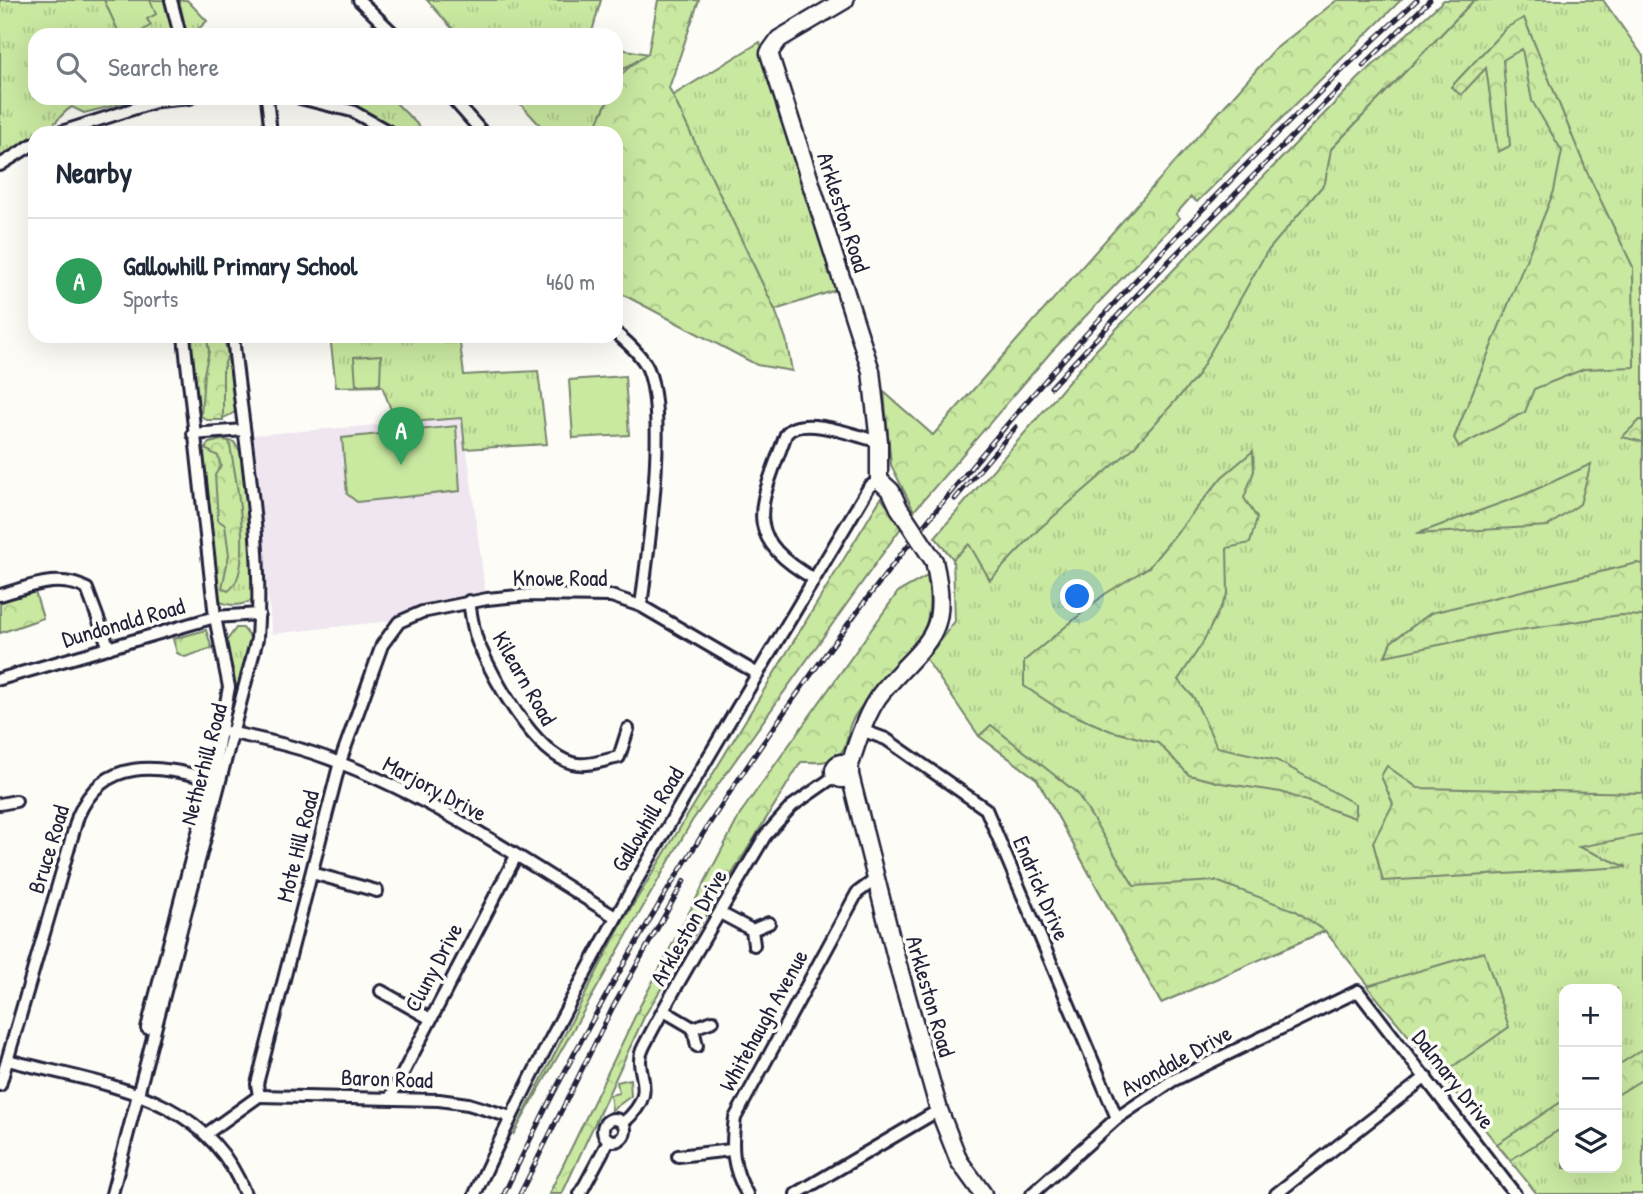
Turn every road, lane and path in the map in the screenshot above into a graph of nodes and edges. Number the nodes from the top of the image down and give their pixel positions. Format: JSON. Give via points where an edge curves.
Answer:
{"nodes":[{"id":1,"x":171,"y":0,"type":"edge"},
{"id":2,"x":359,"y":0,"type":"edge"},
{"id":3,"x":845,"y":0,"type":"edge"},
{"id":4,"x":178,"y":28,"type":"edge"},
{"id":5,"x":388,"y":28,"type":"edge"},
{"id":6,"x":148,"y":105,"type":"edge"},
{"id":7,"x":268,"y":105,"type":"edge"},
{"id":8,"x":328,"y":105,"type":"edge"},
{"id":9,"x":458,"y":105,"type":"edge"},
{"id":10,"x":81,"y":126,"type":"edge"},
{"id":11,"x":270,"y":126,"type":"edge"},
{"id":12,"x":379,"y":126,"type":"edge"},
{"id":13,"x":477,"y":126,"type":"edge"},
{"id":14,"x":28,"y":147,"type":"edge"},
{"id":15,"x":0,"y":165,"type":"edge"},
{"id":16,"x":623,"y":339,"type":"edge"},
{"id":17,"x":185,"y":343,"type":"edge"},
{"id":18,"x":234,"y":343,"type":"edge"},
{"id":19,"x":244,"y":430,"type":"junction"},
{"id":20,"x":192,"y":434,"type":"junction"},
{"id":21,"x":879,"y":442,"type":"junction"},
{"id":22,"x":879,"y":480,"type":"junction"},
{"id":23,"x":814,"y":579,"type":"junction"},
{"id":24,"x":0,"y":595,"type":"edge"},
{"id":25,"x":469,"y":601,"type":"junction"},
{"id":26,"x":641,"y":606,"type":"junction"},
{"id":27,"x":259,"y":614,"type":"junction"},
{"id":28,"x":215,"y":617,"type":"junction"},
{"id":29,"x":109,"y":648,"type":"junction"},
{"id":30,"x":758,"y":674,"type":"junction"},
{"id":31,"x":0,"y":679,"type":"edge"},
{"id":32,"x":628,"y":729,"type":"dead end"},
{"id":33,"x":864,"y":731,"type":"junction"},
{"id":34,"x":227,"y":732,"type":"junction"},
{"id":35,"x":340,"y":762,"type":"junction"},
{"id":36,"x":843,"y":772,"type":"junction"},
{"id":37,"x":212,"y":779,"type":"junction"},
{"id":38,"x":16,"y":801,"type":"dead end"},
{"id":39,"x":0,"y":804,"type":"edge"},
{"id":40,"x":516,"y":856,"type":"junction"},
{"id":41,"x":312,"y":873,"type":"junction"},
{"id":42,"x":876,"y":879,"type":"junction"},
{"id":43,"x":377,"y":891,"type":"dead end"},
{"id":44,"x":720,"y":913,"type":"junction"},
{"id":45,"x":614,"y":916,"type":"junction"},
{"id":46,"x":769,"y":923,"type":"dead end"},
{"id":47,"x":752,"y":930,"type":"junction"},
{"id":48,"x":754,"y":944,"type":"dead end"},
{"id":49,"x":381,"y":991,"type":"dead end"},
{"id":50,"x":1358,"y":991,"type":"joint"},
{"id":51,"x":664,"y":1011,"type":"junction"},
{"id":52,"x":429,"y":1018,"type":"junction"},
{"id":53,"x":713,"y":1021,"type":"dead end"},
{"id":54,"x":693,"y":1028,"type":"junction"},
{"id":55,"x":697,"y":1046,"type":"dead end"},
{"id":56,"x":8,"y":1060,"type":"junction"},
{"id":57,"x":1426,"y":1077,"type":"junction"},
{"id":58,"x":0,"y":1085,"type":"edge"},
{"id":59,"x":134,"y":1093,"type":"junction"},
{"id":60,"x":259,"y":1096,"type":"junction"},
{"id":61,"x":390,"y":1098,"type":"junction"},
{"id":62,"x":939,"y":1110,"type":"junction"},
{"id":63,"x":511,"y":1117,"type":"junction"},
{"id":64,"x":1117,"y":1118,"type":"junction"},
{"id":65,"x":623,"y":1123,"type":"junction"},
{"id":66,"x":206,"y":1134,"type":"junction"},
{"id":67,"x":609,"y":1140,"type":"junction"},
{"id":68,"x":731,"y":1150,"type":"junction"},
{"id":69,"x":678,"y":1156,"type":"dead end"},
{"id":70,"x":105,"y":1194,"type":"edge"},
{"id":71,"x":112,"y":1194,"type":"edge"},
{"id":72,"x":245,"y":1194,"type":"edge"},
{"id":73,"x":475,"y":1194,"type":"edge"},
{"id":74,"x":580,"y":1194,"type":"edge"},
{"id":75,"x":747,"y":1194,"type":"edge"},
{"id":76,"x":796,"y":1194,"type":"edge"},
{"id":77,"x":983,"y":1194,"type":"edge"},
{"id":78,"x":1031,"y":1194,"type":"edge"},
{"id":79,"x":1276,"y":1194,"type":"edge"},
{"id":80,"x":1515,"y":1194,"type":"edge"}],
"edges":[{"from":1,"to":4,"type":"street"},
{"from":2,"to":5,"type":"street"},
{"from":3,"to":21,"type":"street","name":"Arkleston Road","via":[[779,39],[769,53],[871,371]]},
{"from":6,"to":10,"type":"street"},
{"from":7,"to":11,"type":"street"},
{"from":8,"to":12,"type":"street","via":[[352,111]]},
{"from":9,"to":13,"type":"street"},
{"from":14,"to":15,"type":"street"},
{"from":16,"to":26,"type":"street","via":[[648,369],[654,405],[651,520]]},
{"from":17,"to":20,"type":"street","name":"Netherhill Road"},
{"from":18,"to":19,"type":"street","name":"Netherhill Road"},
{"from":19,"to":20,"type":"street"},
{"from":19,"to":27,"type":"street","name":"Netherhill Road"},
{"from":20,"to":28,"type":"street","name":"Netherhill Road"},
{"from":21,"to":22,"type":"street","name":"Arkleston Road"},
{"from":21,"to":23,"type":"street","via":[[804,424],[786,434],[761,512],[764,533],[772,550],[786,563]]},
{"from":22,"to":23,"type":"street","name":"Gallowhill Road","via":[[869,487]]},
{"from":22,"to":33,"type":"street","name":"Arkleston Road","bridge":true,"via":[[891,491],[934,561],[941,599],[936,629],[922,653],[883,691]]},
{"from":23,"to":30,"type":"street","name":"Gallowhill Road"},
{"from":24,"to":29,"type":"street","via":[[58,580],[76,583],[87,589]]},
{"from":25,"to":26,"type":"street","name":"Knowe Road","via":[[528,595],[611,596]]},
{"from":25,"to":32,"type":"street","name":"Kilearn Road","via":[[485,657],[544,749],[572,763],[619,757]]},
{"from":25,"to":35,"type":"street","name":"Mote Hill Road","via":[[422,612],[400,622],[387,638]]},
{"from":26,"to":30,"type":"street","name":"Knowe Road"},
{"from":27,"to":28,"type":"street","name":"Dundonald Road"},
{"from":27,"to":34,"type":"street","name":"Netherhill Road","via":[[257,639]]},
{"from":28,"to":29,"type":"street","name":"Dundonald Road"},
{"from":28,"to":34,"type":"street","name":"Netherhill Road","via":[[228,673]]},
{"from":29,"to":31,"type":"street","name":"Dundonald Road"},
{"from":30,"to":45,"type":"street","name":"Gallowhill Road"},
{"from":33,"to":36,"type":"street","name":"Arkleston Road"},
{"from":33,"to":64,"type":"street","name":"Endrick Drive","via":[[886,740],[986,809]]},
{"from":34,"to":35,"type":"street","name":"Marjory Drive"},
{"from":34,"to":37,"type":"street","name":"Netherhill Road"},
{"from":34,"to":59,"type":"street","name":"Netherhill Road"},
{"from":35,"to":40,"type":"street","name":"Marjory Drive","via":[[397,788]]},
{"from":35,"to":41,"type":"street","name":"Mote Hill Road"},
{"from":36,"to":42,"type":"street","name":"Arkleston Road","via":[[856,801]]},
{"from":36,"to":44,"type":"street","name":"Arkleston Drive","via":[[792,806],[765,836]]},
{"from":37,"to":56,"type":"street","name":"Bruce Road","via":[[150,766],[100,782],[87,794]]},
{"from":37,"to":59,"type":"street","name":"Netherhill Road"},
{"from":38,"to":39,"type":"street"},
{"from":40,"to":45,"type":"street","name":"Marjory Drive"},
{"from":40,"to":52,"type":"street","name":"Cluny Drive"},
{"from":41,"to":43,"type":"street"},
{"from":41,"to":60,"type":"street","name":"Mote Hill Road","via":[[257,1084]]},
{"from":42,"to":62,"type":"street","name":"Arkleston Road"},
{"from":42,"to":68,"type":"street","name":"Whitehaugh Avenue","via":[[857,893],[742,1101]]},
{"from":44,"to":47,"type":"street"},
{"from":44,"to":51,"type":"street","name":"Arkleston Drive"},
{"from":45,"to":63,"type":"street","name":"Gallowhill Road"},
{"from":46,"to":47,"type":"street"},
{"from":47,"to":48,"type":"street"},
{"from":49,"to":52,"type":"street"},
{"from":50,"to":57,"type":"street","name":"Dalmary Drive"},
{"from":50,"to":64,"type":"street","name":"Avondale Drive","via":[[1172,1081]]},
{"from":51,"to":54,"type":"street"},
{"from":51,"to":65,"type":"street","name":"Arkleston Drive","via":[[641,1050],[644,1094],[638,1110]]},
{"from":52,"to":61,"type":"street","name":"Cluny Drive"},
{"from":53,"to":54,"type":"street"},
{"from":54,"to":55,"type":"street"},
{"from":56,"to":58,"type":"street","name":"Bruce Road"},
{"from":56,"to":59,"type":"street"},
{"from":57,"to":79,"type":"street"},
{"from":57,"to":80,"type":"street","name":"Dalmary Drive"},
{"from":59,"to":66,"type":"street","via":[[172,1108]]},
{"from":59,"to":70,"type":"street","name":"Netherhill Road"},
{"from":59,"to":71,"type":"street","name":"Netherhill Road"},
{"from":60,"to":61,"type":"street","name":"Baron Road"},
{"from":60,"to":66,"type":"street"},
{"from":61,"to":63,"type":"street","name":"Baron Road","via":[[468,1104]]},
{"from":62,"to":76,"type":"street"},
{"from":62,"to":77,"type":"street","name":"Arkleston Road","via":[[959,1161]]},
{"from":63,"to":73,"type":"street","name":"Gallowhill Road"},
{"from":64,"to":78,"type":"street","name":"Avondale Drive"},
{"from":65,"to":67,"type":"street","via":[[622,1137]]},
{"from":65,"to":67,"type":"street","via":[[613,1119],[604,1125]]},
{"from":66,"to":72,"type":"street","via":[[232,1165]]},
{"from":67,"to":74,"type":"street"},
{"from":68,"to":69,"type":"street"},
{"from":68,"to":75,"type":"street","name":"Whitehaugh Avenue"}]}
